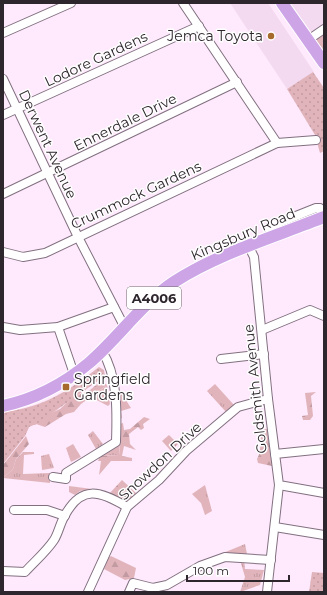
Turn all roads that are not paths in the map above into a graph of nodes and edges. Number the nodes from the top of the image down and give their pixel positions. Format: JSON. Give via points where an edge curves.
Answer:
{"nodes":[{"id":1,"x":71,"y":3,"type":"edge"},
{"id":2,"x":183,"y":3,"type":"edge"},
{"id":3,"x":282,"y":3,"type":"edge"},
{"id":4,"x":61,"y":5,"type":"edge"},
{"id":5,"x":199,"y":26,"type":"junction"},
{"id":6,"x":324,"y":29,"type":"edge"},
{"id":7,"x":3,"y":33,"type":"edge"},
{"id":8,"x":308,"y":40,"type":"junction"},
{"id":9,"x":324,"y":63,"type":"edge"},
{"id":10,"x":3,"y":79,"type":"edge"},
{"id":11,"x":237,"y":82,"type":"junction"},
{"id":12,"x":17,"y":109,"type":"junction"},
{"id":13,"x":3,"y":115,"type":"edge"},
{"id":14,"x":316,"y":140,"type":"dead end"},
{"id":15,"x":277,"y":143,"type":"junction"},
{"id":16,"x":47,"y":173,"type":"junction"},
{"id":17,"x":3,"y":194,"type":"edge"},
{"id":18,"x":324,"y":212,"type":"edge"},
{"id":19,"x":324,"y":217,"type":"edge"},
{"id":20,"x":78,"y":237,"type":"junction"},
{"id":21,"x":271,"y":238,"type":"junction"},
{"id":22,"x":249,"y":246,"type":"junction"},
{"id":23,"x":3,"y":252,"type":"edge"},
{"id":24,"x":114,"y":306,"type":"junction"},
{"id":25,"x":324,"y":316,"type":"edge"},
{"id":26,"x":124,"y":326,"type":"junction"},
{"id":27,"x":3,"y":327,"type":"edge"},
{"id":28,"x":58,"y":327,"type":"junction"},
{"id":29,"x":262,"y":330,"type":"junction"},
{"id":30,"x":102,"y":350,"type":"junction"},
{"id":31,"x":264,"y":354,"type":"junction"},
{"id":32,"x":221,"y":359,"type":"dead end"},
{"id":33,"x":74,"y":374,"type":"junction"},
{"id":34,"x":268,"y":399,"type":"junction"},
{"id":35,"x":3,"y":406,"type":"edge"},
{"id":36,"x":324,"y":449,"type":"edge"},
{"id":37,"x":275,"y":454,"type":"junction"},
{"id":38,"x":53,"y":477,"type":"dead end"},
{"id":39,"x":279,"y":485,"type":"junction"},
{"id":40,"x":324,"y":493,"type":"edge"},
{"id":41,"x":127,"y":507,"type":"junction"},
{"id":42,"x":14,"y":510,"type":"dead end"},
{"id":43,"x":64,"y":516,"type":"junction"},
{"id":44,"x":275,"y":527,"type":"junction"},
{"id":45,"x":324,"y":535,"type":"edge"},
{"id":46,"x":271,"y":560,"type":"junction"},
{"id":47,"x":3,"y":571,"type":"edge"},
{"id":48,"x":88,"y":592,"type":"edge"},
{"id":49,"x":129,"y":592,"type":"edge"},
{"id":50,"x":267,"y":592,"type":"edge"}],
"edges":[{"from":1,"to":4,"type":"street"},
{"from":2,"to":5,"type":"street"},
{"from":3,"to":8,"type":"main road"},
{"from":4,"to":7,"type":"street"},
{"from":5,"to":11,"type":"street"},
{"from":5,"to":12,"type":"street","name":"Lodore Gardens"},
{"from":6,"to":8,"type":"street"},
{"from":8,"to":9,"type":"main road"},
{"from":10,"to":12,"type":"street","name":"Derwent Avenue"},
{"from":11,"to":15,"type":"street"},
{"from":11,"to":16,"type":"street","name":"Ennerdale Drive"},
{"from":12,"to":13,"type":"street","name":"Lodore Gardens"},
{"from":12,"to":16,"type":"street","name":"Derwent Avenue"},
{"from":14,"to":15,"type":"street"},
{"from":15,"to":20,"type":"street","name":"Crummock Gardens"},
{"from":16,"to":17,"type":"street","name":"Ennerdale Drive"},
{"from":16,"to":20,"type":"street","name":"Derwent Avenue"},
{"from":18,"to":21,"type":"street","via":[[316,208],[271,226]]},
{"from":19,"to":21,"type":"main road","name":"Kingsbury Road","number":"A4006"},
{"from":20,"to":23,"type":"street","name":"Crummock Gardens","via":[[45,253],[23,257]]},
{"from":20,"to":24,"type":"street","name":"Derwent Avenue"},
{"from":21,"to":22,"type":"main road","name":"Kingsbury Road","number":"A4006"},
{"from":22,"to":26,"type":"main road","name":"Kingsbury Road","number":"A4006","via":[[174,282],[148,302]]},
{"from":22,"to":29,"type":"street","name":"Goldsmith Avenue","via":[[254,257]]},
{"from":24,"to":26,"type":"street","name":"Derwent Avenue"},
{"from":24,"to":28,"type":"street"},
{"from":25,"to":29,"type":"street","via":[[310,310]]},
{"from":26,"to":30,"type":"main road","name":"Kingsbury Road","number":"A4006"},
{"from":27,"to":28,"type":"street","via":[[20,330]]},
{"from":28,"to":33,"type":"street"},
{"from":29,"to":31,"type":"street","name":"Goldsmith Avenue"},
{"from":30,"to":33,"type":"main road","name":"Kingsbury Road","number":"A4006"},
{"from":30,"to":38,"type":"street","via":[[111,370],[117,422],[116,442],[66,473],[66,479]]},
{"from":31,"to":32,"type":"street"},
{"from":31,"to":34,"type":"street","name":"Goldsmith Avenue"},
{"from":33,"to":35,"type":"main road","name":"Kingsbury Road","number":"A4006","via":[[35,397]]},
{"from":34,"to":37,"type":"street","name":"Goldsmith Avenue"},
{"from":34,"to":41,"type":"street","name":"Snowdon Drive","via":[[238,407],[186,451],[159,480]]},
{"from":36,"to":37,"type":"street"},
{"from":37,"to":39,"type":"street","name":"Goldsmith Avenue"},
{"from":39,"to":40,"type":"street"},
{"from":39,"to":44,"type":"street","name":"Goldsmith Avenue"},
{"from":41,"to":43,"type":"street","via":[[108,496],[90,493],[78,498]]},
{"from":41,"to":48,"type":"street","name":"Snowdon Drive"},
{"from":42,"to":43,"type":"street","via":[[47,510]]},
{"from":43,"to":47,"type":"street","via":[[55,539],[25,572]]},
{"from":44,"to":45,"type":"street"},
{"from":44,"to":46,"type":"street","name":"Goldsmith Avenue"},
{"from":46,"to":49,"type":"street","via":[[226,557],[200,566],[167,585],[153,588],[133,583]]},
{"from":46,"to":50,"type":"street","name":"Goldsmith Avenue"}]}
